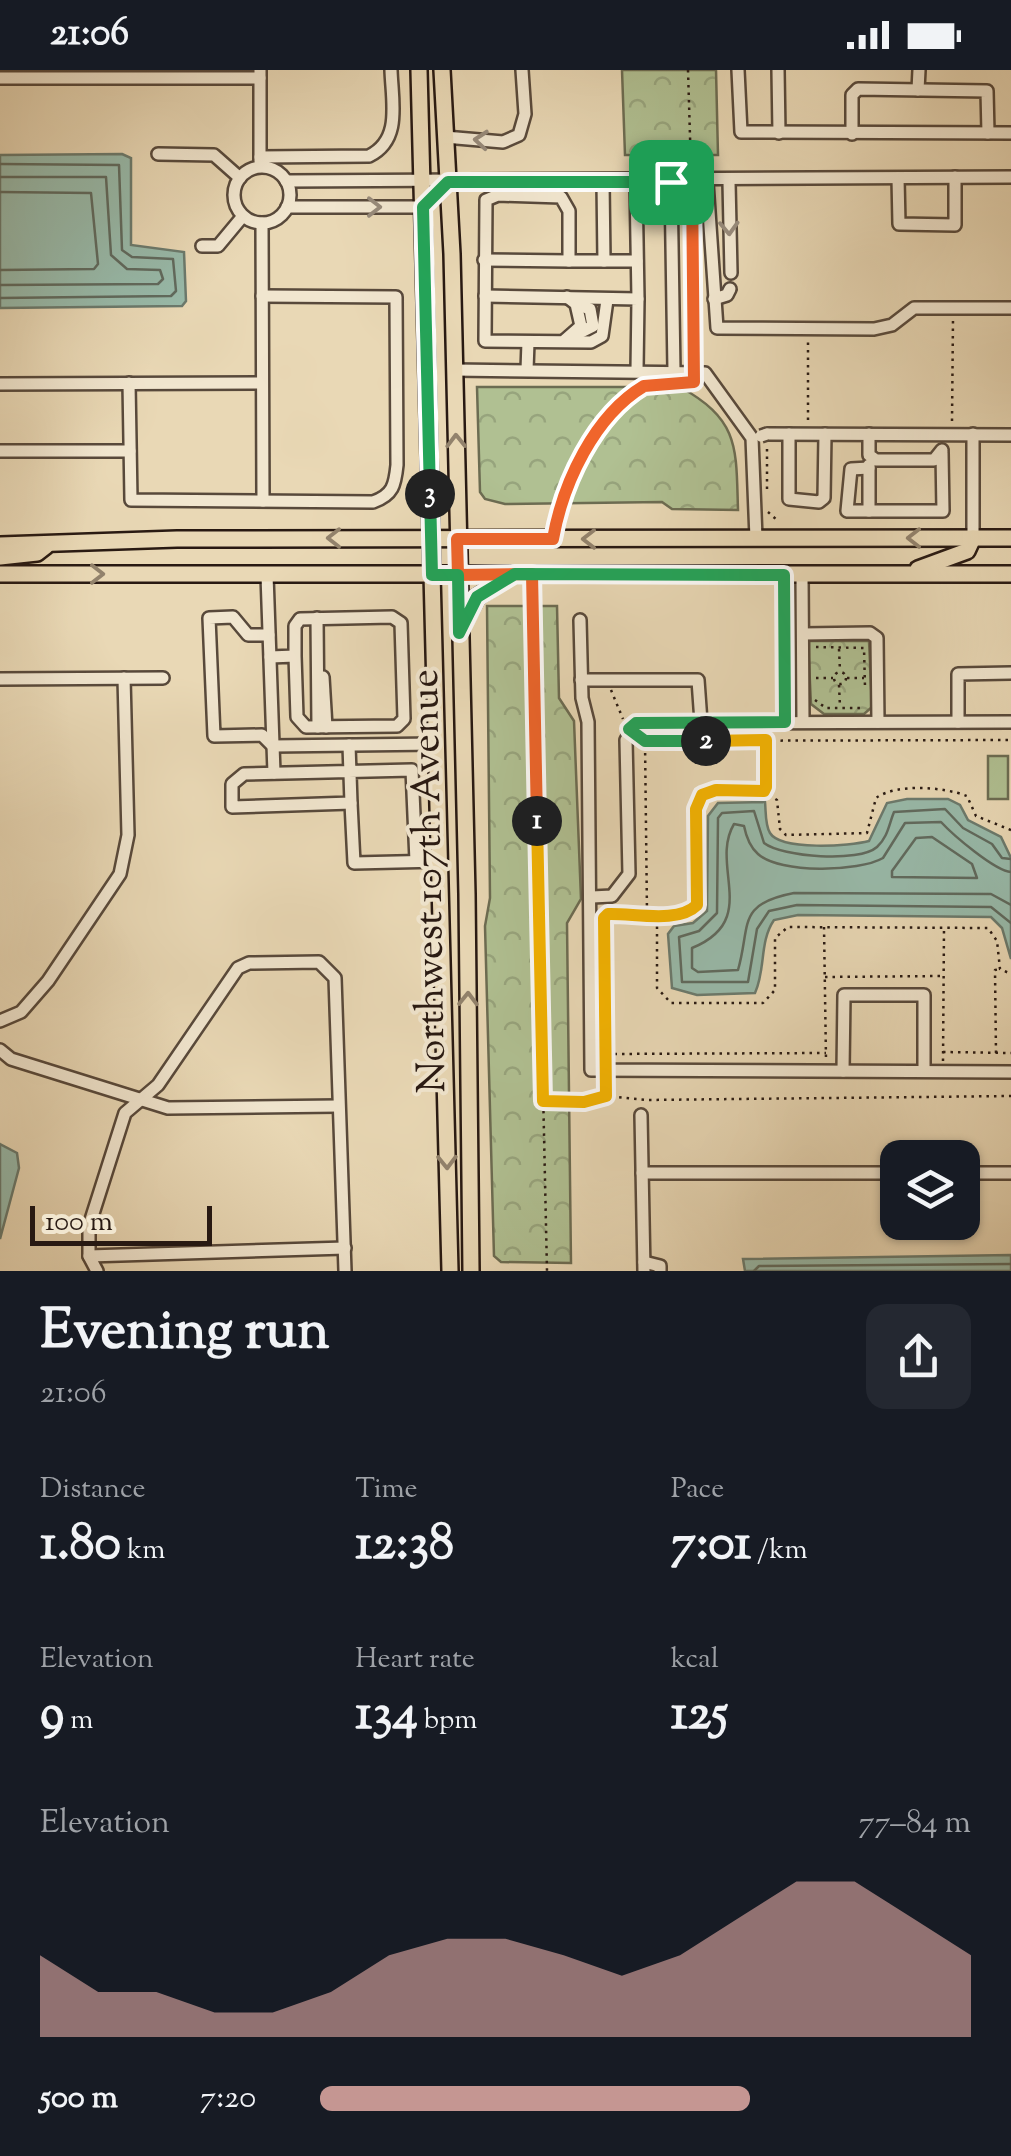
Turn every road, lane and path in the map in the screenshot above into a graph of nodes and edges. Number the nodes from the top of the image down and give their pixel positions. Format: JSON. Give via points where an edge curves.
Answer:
{"nodes":[{"id":1,"x":391,"y":70,"type":"edge"},
{"id":2,"x":419,"y":70,"type":"edge"},
{"id":3,"x":442,"y":70,"type":"edge"},
{"id":4,"x":522,"y":70,"type":"edge"},
{"id":5,"x":688,"y":70,"type":"edge"},
{"id":6,"x":738,"y":70,"type":"edge"},
{"id":7,"x":778,"y":70,"type":"edge"},
{"id":8,"x":918,"y":70,"type":"edge"},
{"id":9,"x":260,"y":74,"type":"edge"},
{"id":10,"x":0,"y":78,"type":"edge"},
{"id":11,"x":918,"y":90,"type":"junction"},
{"id":12,"x":779,"y":133,"type":"junction"},
{"id":13,"x":988,"y":133,"type":"junction"},
{"id":14,"x":852,"y":134,"type":"junction"},
{"id":15,"x":1011,"y":134,"type":"edge"},
{"id":16,"x":445,"y":137,"type":"junction"},
{"id":17,"x":158,"y":154,"type":"dead end"},
{"id":18,"x":260,"y":162,"type":"junction"},
{"id":19,"x":956,"y":177,"type":"junction"},
{"id":20,"x":1011,"y":177,"type":"edge"},
{"id":21,"x":240,"y":178,"type":"junction"},
{"id":22,"x":898,"y":178,"type":"junction"},
{"id":23,"x":286,"y":181,"type":"junction"},
{"id":24,"x":422,"y":182,"type":"junction"},
{"id":25,"x":448,"y":182,"type":"junction"},
{"id":26,"x":603,"y":182,"type":"junction"},
{"id":27,"x":636,"y":182,"type":"junction"},
{"id":28,"x":671,"y":182,"type":"junction"},
{"id":29,"x":692,"y":182,"type":"junction"},
{"id":30,"x":707,"y":182,"type":"junction"},
{"id":31,"x":729,"y":182,"type":"junction"},
{"id":32,"x":326,"y":183,"type":"junction"},
{"id":33,"x":326,"y":206,"type":"junction"},
{"id":34,"x":287,"y":207,"type":"junction"},
{"id":35,"x":423,"y":207,"type":"junction"},
{"id":36,"x":244,"y":216,"type":"junction"},
{"id":37,"x":262,"y":223,"type":"junction"},
{"id":38,"x":202,"y":246,"type":"dead end"},
{"id":39,"x":484,"y":260,"type":"junction"},
{"id":40,"x":569,"y":261,"type":"junction"},
{"id":41,"x":604,"y":261,"type":"junction"},
{"id":42,"x":637,"y":261,"type":"junction"},
{"id":43,"x":731,"y":273,"type":"dead end"},
{"id":44,"x":730,"y":289,"type":"dead end"},
{"id":45,"x":262,"y":296,"type":"junction"},
{"id":46,"x":485,"y":296,"type":"junction"},
{"id":47,"x":638,"y":299,"type":"junction"},
{"id":48,"x":714,"y":299,"type":"junction"},
{"id":49,"x":571,"y":300,"type":"junction"},
{"id":50,"x":607,"y":300,"type":"junction"},
{"id":51,"x":953,"y":308,"type":"junction"},
{"id":52,"x":1011,"y":308,"type":"edge"},
{"id":53,"x":528,"y":342,"type":"junction"},
{"id":54,"x":561,"y":342,"type":"junction"},
{"id":55,"x":454,"y":370,"type":"junction"},
{"id":56,"x":527,"y":370,"type":"junction"},
{"id":57,"x":637,"y":370,"type":"junction"},
{"id":58,"x":674,"y":370,"type":"junction"},
{"id":59,"x":694,"y":370,"type":"junction"},
{"id":60,"x":129,"y":383,"type":"junction"},
{"id":61,"x":262,"y":383,"type":"junction"},
{"id":62,"x":653,"y":383,"type":"dead end"},
{"id":63,"x":0,"y":384,"type":"edge"},
{"id":64,"x":947,"y":430,"type":"junction"},
{"id":65,"x":789,"y":434,"type":"junction"},
{"id":66,"x":825,"y":434,"type":"junction"},
{"id":67,"x":869,"y":434,"type":"junction"},
{"id":68,"x":972,"y":434,"type":"junction"},
{"id":69,"x":1011,"y":435,"type":"edge"},
{"id":70,"x":760,"y":436,"type":"junction"},
{"id":71,"x":0,"y":451,"type":"edge"},
{"id":72,"x":130,"y":451,"type":"junction"},
{"id":73,"x":942,"y":452,"type":"junction"},
{"id":74,"x":869,"y":454,"type":"junction"},
{"id":75,"x":869,"y":468,"type":"junction"},
{"id":76,"x":263,"y":501,"type":"junction"},
{"id":77,"x":869,"y":511,"type":"junction"},
{"id":78,"x":431,"y":538,"type":"junction"},
{"id":79,"x":756,"y":538,"type":"junction"},
{"id":80,"x":972,"y":538,"type":"junction"},
{"id":81,"x":1011,"y":538,"type":"edge"},
{"id":82,"x":457,"y":539,"type":"junction"},
{"id":83,"x":553,"y":539,"type":"junction"},
{"id":84,"x":49,"y":544,"type":"junction"},
{"id":85,"x":0,"y":546,"type":"edge"},
{"id":86,"x":0,"y":557,"type":"edge"},
{"id":87,"x":0,"y":574,"type":"edge"},
{"id":88,"x":515,"y":574,"type":"junction"},
{"id":89,"x":532,"y":574,"type":"junction"},
{"id":90,"x":905,"y":574,"type":"junction"},
{"id":91,"x":1011,"y":574,"type":"edge"},
{"id":92,"x":267,"y":575,"type":"junction"},
{"id":93,"x":432,"y":575,"type":"junction"},
{"id":94,"x":458,"y":575,"type":"junction"},
{"id":95,"x":784,"y":575,"type":"junction"},
{"id":96,"x":802,"y":575,"type":"junction"},
{"id":97,"x":317,"y":618,"type":"junction"},
{"id":98,"x":580,"y":620,"type":"dead end"},
{"id":99,"x":459,"y":633,"type":"junction"},
{"id":100,"x":803,"y":634,"type":"junction"},
{"id":101,"x":269,"y":636,"type":"junction"},
{"id":102,"x":814,"y":647,"type":"dead end"},
{"id":103,"x":839,"y":647,"type":"junction"},
{"id":104,"x":296,"y":656,"type":"junction"},
{"id":105,"x":270,"y":657,"type":"junction"},
{"id":106,"x":814,"y":662,"type":"dead end"},
{"id":107,"x":840,"y":672,"type":"junction"},
{"id":108,"x":1011,"y":674,"type":"edge"},
{"id":109,"x":124,"y":678,"type":"junction"},
{"id":110,"x":163,"y":678,"type":"dead end"},
{"id":111,"x":834,"y":678,"type":"junction"},
{"id":112,"x":846,"y":678,"type":"junction"},
{"id":113,"x":864,"y":678,"type":"junction"},
{"id":114,"x":0,"y":679,"type":"edge"},
{"id":115,"x":581,"y":680,"type":"junction"},
{"id":116,"x":611,"y":680,"type":"junction"},
{"id":117,"x":840,"y":684,"type":"junction"},
{"id":118,"x":865,"y":693,"type":"dead end"},
{"id":119,"x":803,"y":696,"type":"junction"},
{"id":120,"x":865,"y":707,"type":"dead end"},
{"id":121,"x":840,"y":708,"type":"junction"},
{"id":122,"x":701,"y":722,"type":"junction"},
{"id":123,"x":785,"y":722,"type":"junction"},
{"id":124,"x":803,"y":722,"type":"junction"},
{"id":125,"x":878,"y":722,"type":"junction"},
{"id":126,"x":958,"y":722,"type":"junction"},
{"id":127,"x":1011,"y":722,"type":"edge"},
{"id":128,"x":371,"y":726,"type":"junction"},
{"id":129,"x":322,"y":727,"type":"junction"},
{"id":130,"x":629,"y":729,"type":"junction"},
{"id":131,"x":766,"y":740,"type":"junction"},
{"id":132,"x":1011,"y":740,"type":"edge"},
{"id":133,"x":645,"y":741,"type":"junction"},
{"id":134,"x":372,"y":744,"type":"junction"},
{"id":135,"x":436,"y":744,"type":"junction"},
{"id":136,"x":349,"y":745,"type":"junction"},
{"id":137,"x":273,"y":746,"type":"junction"},
{"id":138,"x":350,"y":771,"type":"junction"},
{"id":139,"x":274,"y":773,"type":"junction"},
{"id":140,"x":764,"y":791,"type":"junction"},
{"id":141,"x":351,"y":804,"type":"junction"},
{"id":142,"x":1011,"y":830,"type":"edge"},
{"id":143,"x":440,"y":861,"type":"junction"},
{"id":144,"x":416,"y":862,"type":"junction"},
{"id":145,"x":592,"y":896,"type":"junction"},
{"id":146,"x":647,"y":913,"type":"junction"},
{"id":147,"x":661,"y":918,"type":"junction"},
{"id":148,"x":824,"y":927,"type":"junction"},
{"id":149,"x":944,"y":927,"type":"junction"},
{"id":150,"x":1000,"y":968,"type":"junction"},
{"id":151,"x":1011,"y":974,"type":"edge"},
{"id":152,"x":944,"y":976,"type":"junction"},
{"id":153,"x":826,"y":977,"type":"junction"},
{"id":154,"x":0,"y":1021,"type":"edge"},
{"id":155,"x":0,"y":1050,"type":"edge"},
{"id":156,"x":943,"y":1052,"type":"junction"},
{"id":157,"x":826,"y":1053,"type":"junction"},
{"id":158,"x":996,"y":1053,"type":"junction"},
{"id":159,"x":1011,"y":1053,"type":"edge"},
{"id":160,"x":606,"y":1054,"type":"junction"},
{"id":161,"x":606,"y":1070,"type":"junction"},
{"id":162,"x":826,"y":1071,"type":"junction"},
{"id":163,"x":844,"y":1071,"type":"junction"},
{"id":164,"x":924,"y":1071,"type":"junction"},
{"id":165,"x":942,"y":1071,"type":"junction"},
{"id":166,"x":1011,"y":1072,"type":"edge"},
{"id":167,"x":606,"y":1096,"type":"junction"},
{"id":168,"x":1011,"y":1096,"type":"edge"},
{"id":169,"x":942,"y":1098,"type":"junction"},
{"id":170,"x":140,"y":1100,"type":"junction"},
{"id":171,"x":543,"y":1101,"type":"junction"},
{"id":172,"x":338,"y":1106,"type":"junction"},
{"id":173,"x":641,"y":1115,"type":"dead end"},
{"id":174,"x":880,"y":1173,"type":"edge"},
{"id":175,"x":980,"y":1173,"type":"edge"},
{"id":176,"x":1011,"y":1173,"type":"edge"},
{"id":177,"x":642,"y":1174,"type":"junction"},
{"id":178,"x":345,"y":1248,"type":"junction"},
{"id":179,"x":89,"y":1256,"type":"junction"},
{"id":180,"x":644,"y":1267,"type":"edge"},
{"id":181,"x":96,"y":1271,"type":"edge"},
{"id":182,"x":346,"y":1271,"type":"edge"},
{"id":183,"x":450,"y":1271,"type":"edge"},
{"id":184,"x":470,"y":1271,"type":"edge"},
{"id":185,"x":546,"y":1271,"type":"edge"},
{"id":186,"x":660,"y":1271,"type":"edge"}],
"edges":[{"from":1,"to":18,"type":"street","via":[[392,130],[382,150]]},
{"from":2,"to":24,"type":"main road","name":"Northwest 107th Avenue"},
{"from":3,"to":16,"type":"main road","name":"Northwest 107th Avenue"},
{"from":4,"to":16,"type":"street","one_way":true,"via":[[525,114],[519,134],[504,142]]},
{"from":5,"to":29,"type":"path"},
{"from":6,"to":12,"type":"street","via":[[741,132]]},
{"from":7,"to":12,"type":"street"},
{"from":8,"to":11,"type":"street"},
{"from":9,"to":10,"type":"street"},
{"from":9,"to":18,"type":"street"},
{"from":11,"to":13,"type":"street","via":[[986,91]]},
{"from":11,"to":14,"type":"street","via":[[854,91]]},
{"from":12,"to":14,"type":"street"},
{"from":13,"to":14,"type":"street"},
{"from":13,"to":15,"type":"street"},
{"from":16,"to":25,"type":"main road","name":"Northwest 107th Avenue"},
{"from":17,"to":21,"type":"street","via":[[214,155]]},
{"from":18,"to":21,"type":"street"},
{"from":18,"to":23,"type":"street"},
{"from":19,"to":20,"type":"street"},
{"from":19,"to":22,"type":"street"},
{"from":19,"to":22,"type":"street","via":[[956,225],[899,224]]},
{"from":21,"to":36,"type":"street","via":[[234,194]]},
{"from":22,"to":31,"type":"street"},
{"from":23,"to":32,"type":"street"},
{"from":23,"to":34,"type":"street"},
{"from":24,"to":25,"type":"street"},
{"from":24,"to":32,"type":"street"},
{"from":24,"to":35,"type":"main road","name":"Northwest 107th Avenue"},
{"from":25,"to":26,"type":"street"},
{"from":25,"to":35,"type":"street"},
{"from":25,"to":55,"type":"main road","name":"Northwest 107th Avenue"},
{"from":26,"to":27,"type":"street"},
{"from":26,"to":41,"type":"street"},
{"from":27,"to":28,"type":"street"},
{"from":27,"to":42,"type":"street"},
{"from":28,"to":29,"type":"street"},
{"from":28,"to":58,"type":"street"},
{"from":29,"to":30,"type":"street"},
{"from":29,"to":59,"type":"path"},
{"from":30,"to":31,"type":"street"},
{"from":30,"to":48,"type":"street"},
{"from":31,"to":43,"type":"street","one_way":true},
{"from":32,"to":33,"type":"street"},
{"from":33,"to":34,"type":"street"},
{"from":33,"to":35,"type":"street","one_way":true},
{"from":34,"to":37,"type":"street"},
{"from":35,"to":78,"type":"main road","name":"Northwest 107th Avenue"},
{"from":36,"to":37,"type":"street"},
{"from":36,"to":38,"type":"street","via":[[218,246]]},
{"from":37,"to":45,"type":"street"},
{"from":39,"to":40,"type":"street"},
{"from":39,"to":40,"type":"street","via":[[486,200],[498,196],[561,197],[569,211]]},
{"from":39,"to":46,"type":"street"},
{"from":40,"to":41,"type":"street"},
{"from":41,"to":42,"type":"street"},
{"from":42,"to":47,"type":"street"},
{"from":44,"to":48,"type":"street"},
{"from":45,"to":61,"type":"street"},
{"from":45,"to":76,"type":"street","via":[[396,297],[397,466],[391,492],[373,502]]},
{"from":46,"to":49,"type":"street"},
{"from":46,"to":53,"type":"street","via":[[485,341]]},
{"from":47,"to":50,"type":"street"},
{"from":47,"to":57,"type":"street"},
{"from":48,"to":51,"type":"street","via":[[716,328],[874,329],[892,326],[914,308]]},
{"from":49,"to":50,"type":"street"},
{"from":49,"to":54,"type":"street","via":[[581,326]]},
{"from":50,"to":54,"type":"street","via":[[602,336]]},
{"from":51,"to":52,"type":"street"},
{"from":51,"to":64,"type":"path"},
{"from":53,"to":54,"type":"street"},
{"from":53,"to":56,"type":"street"},
{"from":55,"to":56,"type":"street"},
{"from":82,"to":55,"type":"main road","name":"Northwest 107th Avenue","one_way":true},
{"from":56,"to":57,"type":"street"},
{"from":57,"to":58,"type":"street"},
{"from":58,"to":59,"type":"street"},
{"from":59,"to":70,"type":"street","via":[[712,380]]},
{"from":60,"to":61,"type":"street"},
{"from":60,"to":63,"type":"street"},
{"from":60,"to":72,"type":"street"},
{"from":61,"to":76,"type":"street"},
{"from":62,"to":83,"type":"path","via":[[635,391],[583,454]]},
{"from":64,"to":67,"type":"street"},
{"from":64,"to":68,"type":"street"},
{"from":64,"to":73,"type":"street"},
{"from":65,"to":66,"type":"street"},
{"from":65,"to":66,"type":"street","via":[[789,499],[807,502],[824,498]]},
{"from":65,"to":70,"type":"street"},
{"from":66,"to":67,"type":"street"},
{"from":67,"to":74,"type":"street"},
{"from":68,"to":69,"type":"street"},
{"from":68,"to":80,"type":"street"},
{"from":70,"to":79,"type":"street"},
{"from":71,"to":72,"type":"street"},
{"from":72,"to":76,"type":"street","via":[[131,500]]},
{"from":73,"to":74,"type":"street","via":[[934,460],[876,460]]},
{"from":73,"to":77,"type":"street","via":[[942,511]]},
{"from":74,"to":75,"type":"street"},
{"from":75,"to":77,"type":"street"},
{"from":75,"to":77,"type":"street","via":[[851,469],[847,511]]},
{"from":78,"to":82,"type":"main road"},
{"from":78,"to":84,"type":"main road","one_way":true},
{"from":78,"to":93,"type":"main road","name":"Northwest 107th Avenue"},
{"from":80,"to":79,"type":"main road","one_way":true},
{"from":79,"to":83,"type":"main road","one_way":true},
{"from":80,"to":81,"type":"main road"},
{"from":80,"to":90,"type":"main road","via":[[966,551]]},
{"from":82,"to":83,"type":"main road"},
{"from":82,"to":94,"type":"main road","name":"Northwest 107th Avenue"},
{"from":84,"to":85,"type":"main road"},
{"from":84,"to":86,"type":"main road","via":[[37,553]]},
{"from":87,"to":92,"type":"main road","one_way":true},
{"from":88,"to":89,"type":"main road"},
{"from":88,"to":94,"type":"main road"},
{"from":88,"to":99,"type":"main road","via":[[477,597]]},
{"from":89,"to":95,"type":"main road"},
{"from":89,"to":171,"type":"path"},
{"from":90,"to":91,"type":"main road"},
{"from":90,"to":96,"type":"main road"},
{"from":92,"to":93,"type":"main road"},
{"from":92,"to":101,"type":"street"},
{"from":93,"to":94,"type":"main road"},
{"from":93,"to":135,"type":"main road","name":"Northwest 107th Avenue"},
{"from":94,"to":99,"type":"main road","name":"Northwest 107th Avenue"},
{"from":95,"to":96,"type":"main road"},
{"from":95,"to":123,"type":"street"},
{"from":96,"to":100,"type":"street"},
{"from":97,"to":104,"type":"street","via":[[295,626]]},
{"from":97,"to":128,"type":"street","via":[[392,617],[401,623],[404,719],[398,726]]},
{"from":97,"to":129,"type":"street"},
{"from":98,"to":115,"type":"street"},
{"from":184,"to":99,"type":"main road","name":"Northwest 107th Avenue","one_way":true},
{"from":100,"to":119,"type":"street"},
{"from":100,"to":125,"type":"street","via":[[877,638]]},
{"from":101,"to":105,"type":"street"},
{"from":101,"to":137,"type":"street","via":[[248,635],[234,617],[209,618],[214,736],[262,735]]},
{"from":102,"to":103,"type":"path"},
{"from":103,"to":107,"type":"path"},
{"from":103,"to":113,"type":"path","via":[[864,648]]},
{"from":104,"to":105,"type":"street"},
{"from":104,"to":129,"type":"street","via":[[297,717],[306,727]]},
{"from":105,"to":137,"type":"street"},
{"from":106,"to":111,"type":"path","via":[[814,678]]},
{"from":107,"to":111,"type":"path"},
{"from":107,"to":112,"type":"path"},
{"from":108,"to":126,"type":"street","via":[[958,674]]},
{"from":109,"to":110,"type":"street"},
{"from":109,"to":114,"type":"street"},
{"from":109,"to":154,"type":"street","via":[[128,835],[120,874],[48,980],[21,1012]]},
{"from":111,"to":117,"type":"path"},
{"from":112,"to":113,"type":"path"},
{"from":112,"to":117,"type":"path"},
{"from":113,"to":118,"type":"path"},
{"from":115,"to":116,"type":"street"},
{"from":115,"to":145,"type":"street"},
{"from":116,"to":122,"type":"street","via":[[698,680]]},
{"from":116,"to":130,"type":"path"},
{"from":117,"to":121,"type":"path"},
{"from":119,"to":121,"type":"path"},
{"from":119,"to":124,"type":"street"},
{"from":120,"to":121,"type":"path"},
{"from":122,"to":123,"type":"street"},
{"from":122,"to":130,"type":"street","via":[[636,723]]},
{"from":123,"to":124,"type":"street"},
{"from":124,"to":125,"type":"street"},
{"from":125,"to":126,"type":"street"},
{"from":126,"to":127,"type":"street"},
{"from":128,"to":129,"type":"street"},
{"from":128,"to":134,"type":"street"},
{"from":130,"to":133,"type":"path"},
{"from":130,"to":145,"type":"street","via":[[629,874],[612,896]]},
{"from":131,"to":132,"type":"path"},
{"from":131,"to":133,"type":"path"},
{"from":131,"to":140,"type":"path"},
{"from":133,"to":146,"type":"path"},
{"from":134,"to":135,"type":"street"},
{"from":134,"to":136,"type":"street"},
{"from":135,"to":143,"type":"main road","name":"Northwest 107th Avenue"},
{"from":136,"to":137,"type":"street"},
{"from":136,"to":138,"type":"street"},
{"from":137,"to":139,"type":"street"},
{"from":138,"to":139,"type":"street"},
{"from":138,"to":141,"type":"street"},
{"from":138,"to":144,"type":"street","via":[[412,770]]},
{"from":139,"to":141,"type":"street","via":[[244,774],[232,784],[232,807]]},
{"from":140,"to":142,"type":"path","via":[[777,800],[786,835],[866,833],[876,798],[893,790],[954,791],[966,796],[976,816]]},
{"from":140,"to":147,"type":"path","via":[[702,795],[696,809],[697,905]]},
{"from":141,"to":144,"type":"street","via":[[354,864]]},
{"from":143,"to":144,"type":"street"},
{"from":143,"to":183,"type":"main road","name":"Northwest 107th Avenue","one_way":true},
{"from":145,"to":161,"type":"street","via":[[591,1070]]},
{"from":146,"to":147,"type":"path"},
{"from":146,"to":160,"type":"path","via":[[604,918]]},
{"from":147,"to":148,"type":"path","via":[[657,988],[671,1003],[762,1003],[774,990],[779,931]]},
{"from":148,"to":149,"type":"path"},
{"from":148,"to":153,"type":"path"},
{"from":149,"to":150,"type":"path","via":[[988,928]]},
{"from":149,"to":152,"type":"path"},
{"from":150,"to":151,"type":"path"},
{"from":150,"to":158,"type":"path"},
{"from":152,"to":153,"type":"path"},
{"from":152,"to":156,"type":"path"},
{"from":153,"to":157,"type":"path"},
{"from":155,"to":170,"type":"street"},
{"from":156,"to":158,"type":"path"},
{"from":156,"to":165,"type":"path"},
{"from":157,"to":160,"type":"path"},
{"from":157,"to":162,"type":"path"},
{"from":158,"to":159,"type":"path"},
{"from":160,"to":161,"type":"path"},
{"from":161,"to":162,"type":"street"},
{"from":161,"to":167,"type":"path"},
{"from":162,"to":163,"type":"street"},
{"from":163,"to":164,"type":"street"},
{"from":163,"to":164,"type":"street","via":[[844,995],[904,995],[924,996]]},
{"from":164,"to":165,"type":"street"},
{"from":165,"to":166,"type":"street"},
{"from":165,"to":169,"type":"path"},
{"from":167,"to":169,"type":"path"},
{"from":167,"to":171,"type":"path"},
{"from":168,"to":169,"type":"path"},
{"from":170,"to":172,"type":"street","via":[[168,1108]]},
{"from":170,"to":172,"type":"street","via":[[238,968],[320,962],[335,978]]},
{"from":170,"to":179,"type":"street","via":[[125,1113],[105,1170],[89,1226]]},
{"from":171,"to":185,"type":"path"},
{"from":172,"to":178,"type":"street"},
{"from":173,"to":177,"type":"street"},
{"from":174,"to":177,"type":"street"},
{"from":175,"to":176,"type":"street"},
{"from":177,"to":180,"type":"street"},
{"from":178,"to":179,"type":"street"},
{"from":178,"to":182,"type":"street"},
{"from":179,"to":181,"type":"street"},
{"from":180,"to":186,"type":"street"}]}
